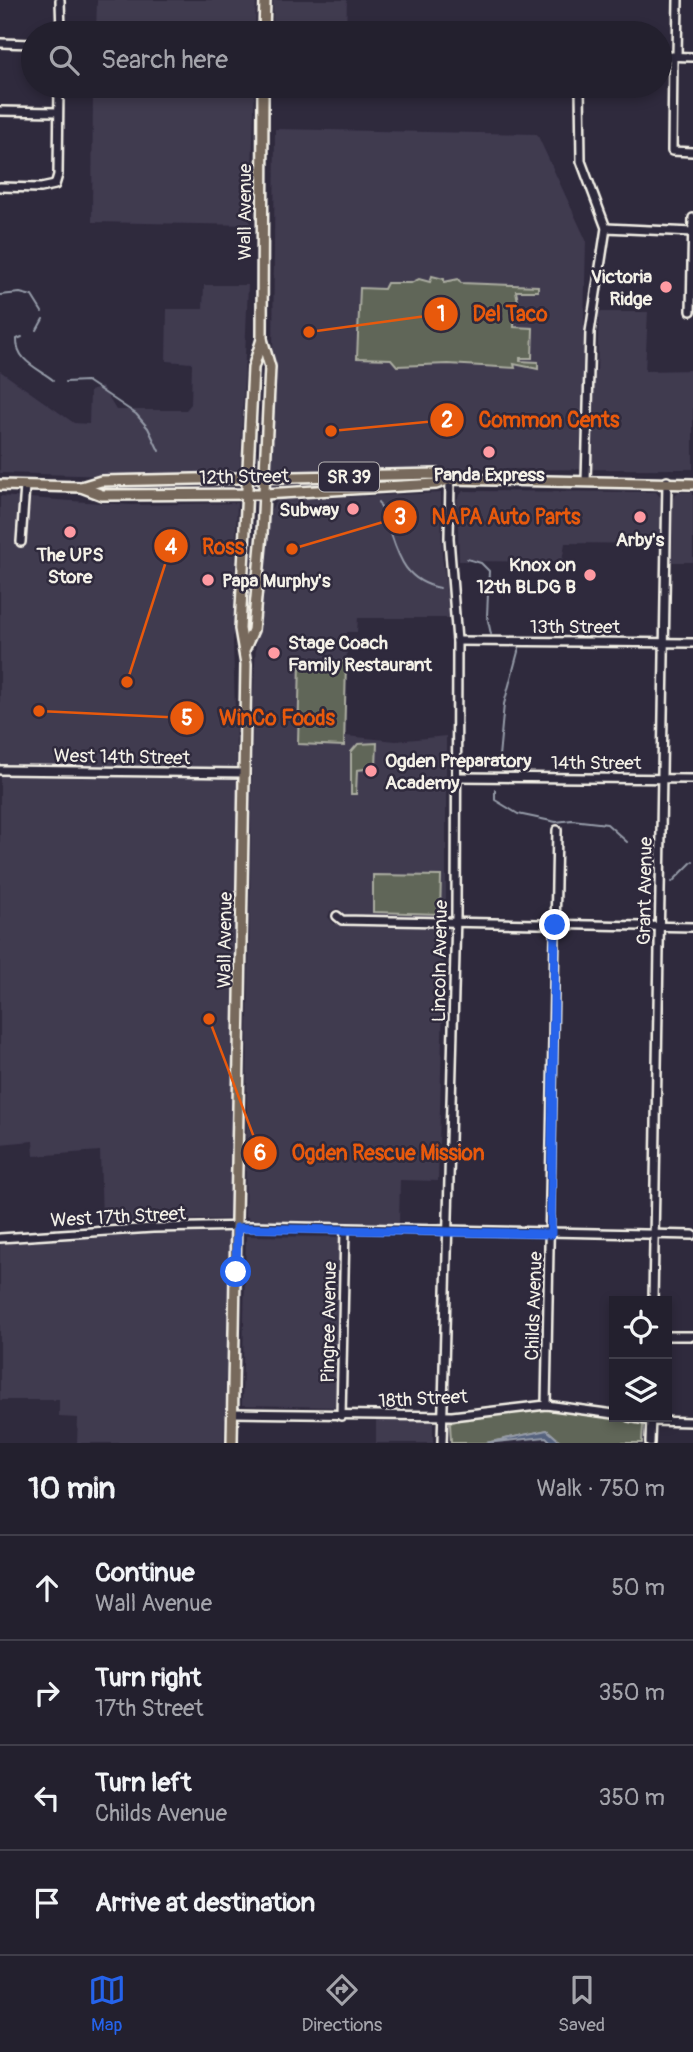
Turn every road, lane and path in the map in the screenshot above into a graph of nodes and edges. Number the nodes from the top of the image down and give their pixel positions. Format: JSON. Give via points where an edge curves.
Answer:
{"nodes":[{"id":1,"x":60,"y":0,"type":"edge"},
{"id":2,"x":265,"y":0,"type":"edge"},
{"id":3,"x":678,"y":0,"type":"edge"},
{"id":4,"x":61,"y":21,"type":"edge"},
{"id":5,"x":264,"y":21,"type":"edge"},
{"id":6,"x":0,"y":43,"type":"edge"},
{"id":7,"x":21,"y":44,"type":"edge"},
{"id":8,"x":675,"y":56,"type":"junction"},
{"id":9,"x":693,"y":57,"type":"edge"},
{"id":10,"x":59,"y":98,"type":"edge"},
{"id":11,"x":263,"y":98,"type":"edge"},
{"id":12,"x":580,"y":98,"type":"edge"},
{"id":13,"x":0,"y":111,"type":"edge"},
{"id":14,"x":58,"y":112,"type":"junction"},
{"id":15,"x":693,"y":152,"type":"edge"},
{"id":16,"x":0,"y":187,"type":"edge"},
{"id":17,"x":693,"y":218,"type":"edge"},
{"id":18,"x":606,"y":228,"type":"junction"},
{"id":19,"x":693,"y":232,"type":"edge"},
{"id":20,"x":691,"y":311,"type":"dead end"},
{"id":21,"x":262,"y":339,"type":"junction"},
{"id":22,"x":693,"y":478,"type":"edge"},
{"id":23,"x":450,"y":479,"type":"junction"},
{"id":24,"x":248,"y":480,"type":"junction"},
{"id":25,"x":264,"y":480,"type":"junction"},
{"id":26,"x":586,"y":481,"type":"junction"},
{"id":27,"x":667,"y":481,"type":"junction"},
{"id":28,"x":693,"y":484,"type":"edge"},
{"id":29,"x":0,"y":485,"type":"edge"},
{"id":30,"x":25,"y":486,"type":"junction"},
{"id":31,"x":81,"y":487,"type":"junction"},
{"id":32,"x":247,"y":494,"type":"junction"},
{"id":33,"x":264,"y":494,"type":"junction"},
{"id":34,"x":21,"y":542,"type":"dead end"},
{"id":35,"x":457,"y":641,"type":"junction"},
{"id":36,"x":665,"y":642,"type":"junction"},
{"id":37,"x":693,"y":643,"type":"edge"},
{"id":38,"x":245,"y":648,"type":"junction"},
{"id":39,"x":0,"y":770,"type":"edge"},
{"id":40,"x":243,"y":773,"type":"junction"},
{"id":41,"x":457,"y":777,"type":"junction"},
{"id":42,"x":662,"y":778,"type":"junction"},
{"id":43,"x":693,"y":779,"type":"edge"},
{"id":44,"x":557,"y":830,"type":"dead end"},
{"id":45,"x":337,"y":916,"type":"dead end"},
{"id":46,"x":456,"y":923,"type":"junction"},
{"id":47,"x":555,"y":925,"type":"junction"},
{"id":48,"x":659,"y":926,"type":"junction"},
{"id":49,"x":693,"y":927,"type":"edge"},
{"id":50,"x":237,"y":1228,"type":"junction"},
{"id":51,"x":345,"y":1228,"type":"junction"},
{"id":52,"x":447,"y":1232,"type":"junction"},
{"id":53,"x":551,"y":1234,"type":"junction"},
{"id":54,"x":654,"y":1235,"type":"junction"},
{"id":55,"x":693,"y":1235,"type":"edge"},
{"id":56,"x":0,"y":1238,"type":"edge"},
{"id":57,"x":653,"y":1296,"type":"edge"},
{"id":58,"x":672,"y":1336,"type":"edge"},
{"id":59,"x":693,"y":1336,"type":"edge"},
{"id":60,"x":546,"y":1405,"type":"junction"},
{"id":61,"x":233,"y":1413,"type":"junction"},
{"id":62,"x":609,"y":1413,"type":"edge"},
{"id":63,"x":341,"y":1416,"type":"junction"},
{"id":64,"x":442,"y":1416,"type":"junction"},
{"id":65,"x":672,"y":1420,"type":"edge"},
{"id":66,"x":651,"y":1422,"type":"edge"},
{"id":67,"x":693,"y":1422,"type":"edge"},
{"id":68,"x":232,"y":1443,"type":"edge"},
{"id":69,"x":442,"y":1443,"type":"edge"},
{"id":70,"x":650,"y":1443,"type":"edge"}],
"edges":[{"from":1,"to":4,"type":"street"},
{"from":2,"to":5,"type":"main road"},
{"from":3,"to":8,"type":"street"},
{"from":6,"to":7,"type":"street"},
{"from":8,"to":9,"type":"street"},
{"from":8,"to":15,"type":"street","via":[[672,151]]},
{"from":10,"to":14,"type":"street"},
{"from":11,"to":21,"type":"main road","name":"Wall Avenue"},
{"from":12,"to":18,"type":"street","via":[[581,160]]},
{"from":13,"to":14,"type":"street"},
{"from":14,"to":16,"type":"street","via":[[54,185]]},
{"from":17,"to":19,"type":"street"},
{"from":18,"to":19,"type":"street"},
{"from":18,"to":26,"type":"street","via":[[591,330]]},
{"from":19,"to":20,"type":"street"},
{"from":21,"to":24,"type":"main road","name":"Wall Avenue","via":[[253,368]]},
{"from":21,"to":25,"type":"main road","name":"Wall Avenue","via":[[270,368]]},
{"from":22,"to":27,"type":"main road","name":"12th Street","number":"SR 39"},
{"from":23,"to":25,"type":"main road","name":"12th Street","number":"SR 39","via":[[437,474]]},
{"from":23,"to":26,"type":"main road","name":"12th Street","number":"SR 39"},
{"from":23,"to":33,"type":"main road","name":"12th Street","number":"SR 39","via":[[436,484]]},
{"from":23,"to":35,"type":"street","name":"Lincoln Avenue","via":[[449,538]]},
{"from":24,"to":25,"type":"main road","name":"12th Street","number":"SR 39"},
{"from":24,"to":31,"type":"main road","name":"12th Street","number":"SR 39","via":[[101,481]]},
{"from":24,"to":32,"type":"main road","name":"Wall Avenue"},
{"from":25,"to":33,"type":"main road","name":"Wall Avenue"},
{"from":26,"to":27,"type":"main road","name":"12th Street","number":"SR 39"},
{"from":27,"to":28,"type":"main road","name":"12th Street","number":"SR 39"},
{"from":27,"to":36,"type":"street","name":"Grant Avenue"},
{"from":29,"to":30,"type":"main road","name":"12th Street","number":"SR 39"},
{"from":30,"to":31,"type":"main road","name":"12th Street","number":"SR 39"},
{"from":30,"to":34,"type":"street"},
{"from":31,"to":32,"type":"main road","name":"12th Street","number":"SR 39","via":[[102,495]]},
{"from":32,"to":33,"type":"main road","name":"12th Street","number":"SR 39"},
{"from":32,"to":38,"type":"main road","name":"Wall Avenue","via":[[240,629]]},
{"from":33,"to":38,"type":"main road","name":"Wall Avenue","via":[[253,630]]},
{"from":35,"to":36,"type":"street","name":"13th Street"},
{"from":35,"to":41,"type":"street","name":"Lincoln Avenue"},
{"from":36,"to":37,"type":"street","name":"13th Street"},
{"from":36,"to":42,"type":"street","name":"Grant Avenue"},
{"from":38,"to":40,"type":"main road","name":"Wall Avenue"},
{"from":39,"to":40,"type":"street","name":"West 14th Street"},
{"from":40,"to":50,"type":"main road","name":"Wall Avenue"},
{"from":41,"to":42,"type":"street","name":"14th Street"},
{"from":41,"to":46,"type":"street","name":"Lincoln Avenue"},
{"from":42,"to":43,"type":"street","name":"14th Street"},
{"from":42,"to":48,"type":"street","name":"Grant Avenue"},
{"from":44,"to":47,"type":"street","name":"Childs Avenue"},
{"from":45,"to":46,"type":"street","via":[[342,920]]},
{"from":46,"to":47,"type":"street"},
{"from":46,"to":52,"type":"street","name":"Lincoln Avenue"},
{"from":47,"to":48,"type":"street"},
{"from":47,"to":53,"type":"street","name":"Childs Avenue"},
{"from":48,"to":49,"type":"street"},
{"from":48,"to":54,"type":"street","name":"Grant Avenue"},
{"from":50,"to":51,"type":"street","name":"West 17th Street"},
{"from":50,"to":56,"type":"street","name":"West 17th Street","via":[[153,1228]]},
{"from":50,"to":61,"type":"main road","name":"Wall Avenue"},
{"from":51,"to":52,"type":"street","name":"West 17th Street"},
{"from":51,"to":63,"type":"street","name":"Pingree Avenue"},
{"from":52,"to":53,"type":"street","name":"West 17th Street"},
{"from":52,"to":64,"type":"street","name":"Lincoln Avenue"},
{"from":53,"to":54,"type":"street","name":"West 17th Street"},
{"from":53,"to":60,"type":"street","name":"Childs Avenue"},
{"from":54,"to":55,"type":"street","name":"West 17th Street"},
{"from":54,"to":57,"type":"street","name":"Grant Avenue"},
{"from":58,"to":59,"type":"street"},
{"from":60,"to":62,"type":"street","name":"18th Street"},
{"from":60,"to":64,"type":"street","name":"18th Street"},
{"from":61,"to":63,"type":"street","name":"18th Street"},
{"from":61,"to":68,"type":"main road","name":"Wall Avenue"},
{"from":63,"to":64,"type":"street","name":"18th Street"},
{"from":64,"to":69,"type":"street","name":"Lincoln Avenue"},
{"from":65,"to":67,"type":"street"},
{"from":66,"to":70,"type":"street"}]}
